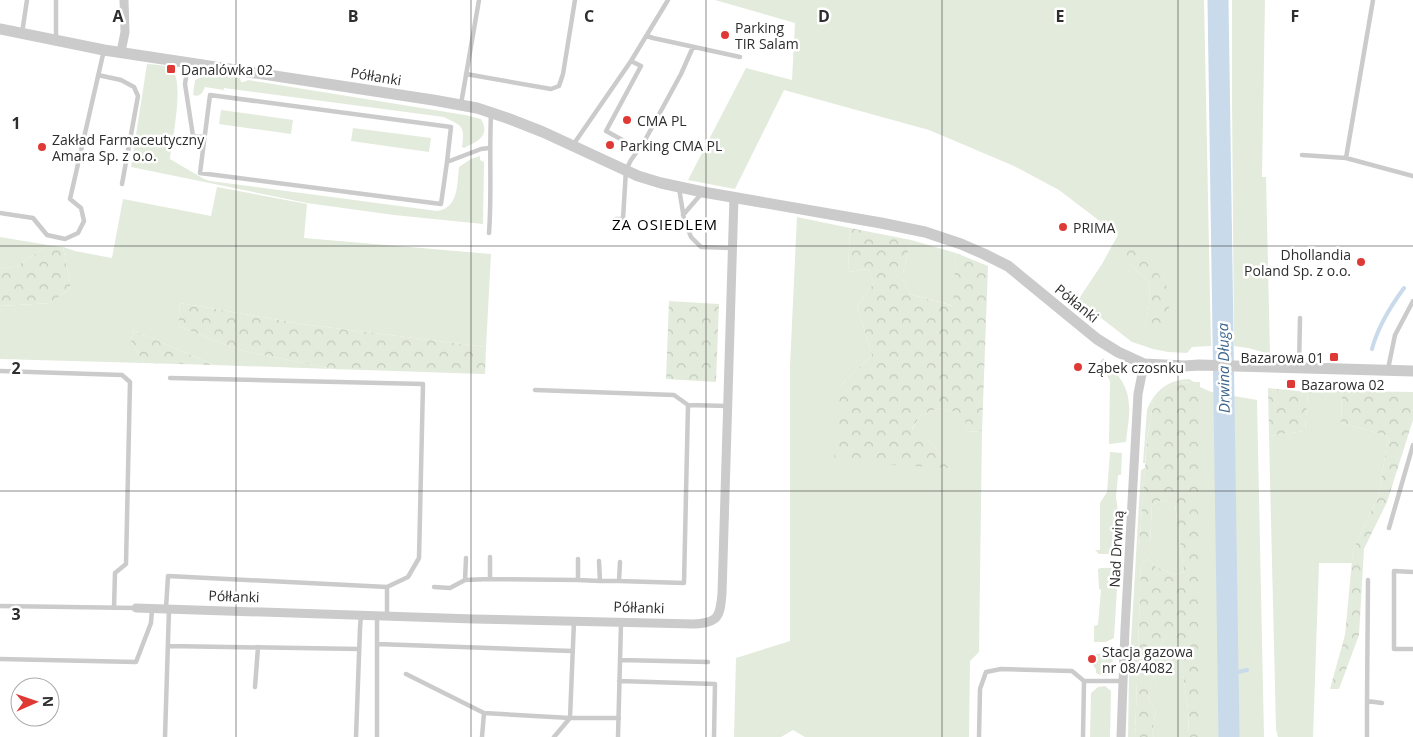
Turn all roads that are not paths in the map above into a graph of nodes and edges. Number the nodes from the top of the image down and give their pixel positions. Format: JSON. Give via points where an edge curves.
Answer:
{"nodes":[{"id":1,"x":27,"y":0,"type":"edge"},
{"id":2,"x":56,"y":0,"type":"edge"},
{"id":3,"x":124,"y":0,"type":"edge"},
{"id":4,"x":480,"y":0,"type":"edge"},
{"id":5,"x":575,"y":0,"type":"edge"},
{"id":6,"x":668,"y":0,"type":"edge"},
{"id":7,"x":1372,"y":0,"type":"edge"},
{"id":8,"x":0,"y":29,"type":"edge"},
{"id":9,"x":22,"y":33,"type":"junction"},
{"id":10,"x":647,"y":36,"type":"junction"},
{"id":11,"x":56,"y":40,"type":"junction"},
{"id":12,"x":693,"y":47,"type":"junction"},
{"id":13,"x":104,"y":50,"type":"junction"},
{"id":14,"x":121,"y":52,"type":"junction"},
{"id":15,"x":740,"y":57,"type":"dead end"},
{"id":16,"x":631,"y":61,"type":"junction"},
{"id":17,"x":189,"y":63,"type":"junction"},
{"id":18,"x":466,"y":74,"type":"junction"},
{"id":19,"x":98,"y":75,"type":"junction"},
{"id":20,"x":461,"y":105,"type":"junction"},
{"id":21,"x":492,"y":113,"type":"junction"},
{"id":22,"x":204,"y":137,"type":"junction"},
{"id":23,"x":573,"y":146,"type":"junction"},
{"id":24,"x":489,"y":148,"type":"junction"},
{"id":25,"x":639,"y":149,"type":"junction"},
{"id":26,"x":1302,"y":155,"type":"dead end"},
{"id":27,"x":1346,"y":158,"type":"junction"},
{"id":28,"x":447,"y":162,"type":"junction"},
{"id":29,"x":626,"y":170,"type":"junction"},
{"id":30,"x":1413,"y":176,"type":"edge"},
{"id":31,"x":122,"y":184,"type":"dead end"},
{"id":32,"x":678,"y":187,"type":"junction"},
{"id":33,"x":703,"y":192,"type":"junction"},
{"id":34,"x":734,"y":197,"type":"junction"},
{"id":35,"x":0,"y":213,"type":"edge"},
{"id":36,"x":683,"y":215,"type":"junction"},
{"id":37,"x":616,"y":219,"type":"dead end"},
{"id":38,"x":489,"y":232,"type":"dead end"},
{"id":39,"x":733,"y":248,"type":"junction"},
{"id":40,"x":1413,"y":301,"type":"edge"},
{"id":41,"x":1300,"y":318,"type":"dead end"},
{"id":42,"x":1144,"y":364,"type":"junction"},
{"id":43,"x":1299,"y":368,"type":"junction"},
{"id":44,"x":1388,"y":370,"type":"junction"},
{"id":45,"x":0,"y":371,"type":"edge"},
{"id":46,"x":1413,"y":371,"type":"edge"},
{"id":47,"x":170,"y":378,"type":"dead end"},
{"id":48,"x":535,"y":390,"type":"dead end"},
{"id":49,"x":688,"y":405,"type":"junction"},
{"id":50,"x":728,"y":406,"type":"junction"},
{"id":51,"x":1413,"y":445,"type":"edge"},
{"id":52,"x":1389,"y":528,"type":"dead end"},
{"id":53,"x":490,"y":557,"type":"dead end"},
{"id":54,"x":466,"y":558,"type":"dead end"},
{"id":55,"x":578,"y":559,"type":"dead end"},
{"id":56,"x":599,"y":561,"type":"dead end"},
{"id":57,"x":620,"y":562,"type":"dead end"},
{"id":58,"x":1413,"y":572,"type":"edge"},
{"id":59,"x":490,"y":579,"type":"junction"},
{"id":60,"x":465,"y":580,"type":"junction"},
{"id":61,"x":578,"y":580,"type":"junction"},
{"id":62,"x":1368,"y":580,"type":"dead end"},
{"id":63,"x":600,"y":581,"type":"junction"},
{"id":64,"x":619,"y":581,"type":"junction"},
{"id":65,"x":387,"y":587,"type":"junction"},
{"id":66,"x":434,"y":587,"type":"dead end"},
{"id":67,"x":0,"y":606,"type":"edge"},
{"id":68,"x":114,"y":608,"type":"junction"},
{"id":69,"x":136,"y":608,"type":"joint"},
{"id":70,"x":152,"y":608,"type":"junction"},
{"id":71,"x":168,"y":609,"type":"junction"},
{"id":72,"x":361,"y":615,"type":"junction"},
{"id":73,"x":377,"y":616,"type":"junction"},
{"id":74,"x":387,"y":616,"type":"junction"},
{"id":75,"x":574,"y":621,"type":"junction"},
{"id":76,"x":621,"y":622,"type":"junction"},
{"id":77,"x":377,"y":644,"type":"junction"},
{"id":78,"x":168,"y":646,"type":"junction"},
{"id":79,"x":258,"y":647,"type":"junction"},
{"id":80,"x":359,"y":649,"type":"junction"},
{"id":81,"x":1413,"y":649,"type":"edge"},
{"id":82,"x":572,"y":651,"type":"junction"},
{"id":83,"x":0,"y":659,"type":"edge"},
{"id":84,"x":620,"y":660,"type":"junction"},
{"id":85,"x":708,"y":662,"type":"dead end"},
{"id":86,"x":406,"y":674,"type":"dead end"},
{"id":87,"x":619,"y":681,"type":"junction"},
{"id":88,"x":1084,"y":681,"type":"junction"},
{"id":89,"x":1123,"y":682,"type":"junction"},
{"id":90,"x":255,"y":687,"type":"dead end"},
{"id":91,"x":1366,"y":701,"type":"junction"},
{"id":92,"x":1382,"y":703,"type":"dead end"},
{"id":93,"x":484,"y":713,"type":"junction"},
{"id":94,"x":570,"y":718,"type":"junction"},
{"id":95,"x":619,"y":718,"type":"junction"},
{"id":96,"x":165,"y":737,"type":"edge"},
{"id":97,"x":356,"y":737,"type":"edge"},
{"id":98,"x":377,"y":737,"type":"edge"},
{"id":99,"x":482,"y":737,"type":"edge"},
{"id":100,"x":554,"y":737,"type":"edge"},
{"id":101,"x":618,"y":737,"type":"edge"},
{"id":102,"x":714,"y":737,"type":"edge"},
{"id":103,"x":980,"y":737,"type":"edge"},
{"id":104,"x":1083,"y":737,"type":"edge"},
{"id":105,"x":1121,"y":737,"type":"edge"},
{"id":106,"x":1367,"y":737,"type":"edge"}],
"edges":[{"from":1,"to":9,"type":"lane"},
{"from":2,"to":11,"type":"lane"},
{"from":3,"to":14,"type":"street","via":[[125,32]]},
{"from":4,"to":18,"type":"lane"},
{"from":5,"to":18,"type":"lane","via":[[559,86],[550,89]]},
{"from":6,"to":10,"type":"lane"},
{"from":7,"to":27,"type":"lane"},
{"from":8,"to":9,"type":"street","name":"Półłanki"},
{"from":9,"to":11,"type":"street","name":"Półłanki"},
{"from":10,"to":12,"type":"lane"},
{"from":10,"to":16,"type":"lane"},
{"from":11,"to":13,"type":"street","name":"Półłanki"},
{"from":12,"to":15,"type":"lane"},
{"from":12,"to":25,"type":"lane"},
{"from":13,"to":14,"type":"street","name":"Półłanki"},
{"from":13,"to":19,"type":"lane"},
{"from":14,"to":17,"type":"street","name":"Półłanki"},
{"from":16,"to":23,"type":"lane"},
{"from":16,"to":25,"type":"lane","via":[[641,66],[606,131]]},
{"from":17,"to":20,"type":"street","name":"Półłanki"},
{"from":17,"to":22,"type":"lane","via":[[185,84],[193,136]]},
{"from":18,"to":20,"type":"lane"},
{"from":19,"to":31,"type":"lane","via":[[128,83],[138,96]]},
{"from":19,"to":35,"type":"lane","via":[[70,199],[81,208],[84,221],[78,233],[66,239],[46,235],[34,218]]},
{"from":20,"to":21,"type":"street","name":"Półłanki"},
{"from":21,"to":23,"type":"street","name":"Półłanki"},
{"from":21,"to":24,"type":"lane"},
{"from":22,"to":28,"type":"lane","via":[[210,95],[451,127]]},
{"from":22,"to":28,"type":"lane","via":[[200,173],[441,204]]},
{"from":23,"to":29,"type":"street","name":"Półłanki"},
{"from":24,"to":28,"type":"lane"},
{"from":24,"to":38,"type":"lane"},
{"from":25,"to":29,"type":"lane"},
{"from":26,"to":27,"type":"lane"},
{"from":27,"to":30,"type":"lane"},
{"from":29,"to":32,"type":"street","name":"Półłanki"},
{"from":29,"to":37,"type":"lane","via":[[623,219]]},
{"from":32,"to":33,"type":"street","name":"Półłanki"},
{"from":32,"to":36,"type":"lane"},
{"from":33,"to":34,"type":"street","name":"Półłanki"},
{"from":33,"to":36,"type":"lane"},
{"from":34,"to":39,"type":"street","name":"Półłanki"},
{"from":34,"to":42,"type":"street","name":"Półłanki","via":[[925,232],[961,244],[1008,266],[1097,339]]},
{"from":36,"to":39,"type":"lane","via":[[691,237],[701,247]]},
{"from":39,"to":50,"type":"street","name":"Półłanki"},
{"from":40,"to":44,"type":"lane","via":[[1395,336]]},
{"from":41,"to":43,"type":"lane"},
{"from":42,"to":43,"type":"street","name":"Półłanki"},
{"from":42,"to":89,"type":"street","name":"Nad Drwiną","via":[[1138,394]]},
{"from":43,"to":44,"type":"street","name":"Półłanki"},
{"from":44,"to":46,"type":"street","name":"Półłanki"},
{"from":45,"to":68,"type":"lane","via":[[122,375],[130,382],[126,564],[115,573]]},
{"from":47,"to":65,"type":"lane","via":[[422,384],[419,558],[408,577]]},
{"from":48,"to":49,"type":"lane","via":[[674,395]]},
{"from":49,"to":50,"type":"lane"},
{"from":49,"to":64,"type":"lane","via":[[684,583]]},
{"from":50,"to":76,"type":"street","name":"Półłanki","via":[[722,594],[718,616],[712,622],[702,624]]},
{"from":51,"to":52,"type":"lane"},
{"from":53,"to":59,"type":"lane"},
{"from":54,"to":60,"type":"lane"},
{"from":55,"to":61,"type":"lane"},
{"from":56,"to":63,"type":"lane"},
{"from":57,"to":64,"type":"lane"},
{"from":58,"to":81,"type":"lane","via":[[1394,571],[1394,649]]},
{"from":59,"to":60,"type":"lane"},
{"from":59,"to":61,"type":"lane"},
{"from":60,"to":66,"type":"lane","via":[[450,588]]},
{"from":61,"to":63,"type":"lane"},
{"from":62,"to":91,"type":"lane"},
{"from":63,"to":64,"type":"lane"},
{"from":65,"to":71,"type":"lane","via":[[168,576]]},
{"from":65,"to":74,"type":"lane"},
{"from":67,"to":68,"type":"lane"},
{"from":68,"to":69,"type":"lane"},
{"from":69,"to":70,"type":"street","name":"Półłanki"},
{"from":70,"to":71,"type":"street","name":"Półłanki"},
{"from":70,"to":83,"type":"lane","via":[[151,623],[136,662]]},
{"from":71,"to":72,"type":"street","name":"Półłanki"},
{"from":71,"to":78,"type":"lane"},
{"from":72,"to":73,"type":"street","name":"Półłanki"},
{"from":72,"to":80,"type":"lane"},
{"from":73,"to":74,"type":"street","name":"Półłanki"},
{"from":73,"to":77,"type":"lane"},
{"from":74,"to":75,"type":"street","name":"Półłanki"},
{"from":75,"to":76,"type":"street","name":"Półłanki"},
{"from":75,"to":82,"type":"lane"},
{"from":76,"to":84,"type":"lane"},
{"from":77,"to":82,"type":"lane"},
{"from":77,"to":98,"type":"lane"},
{"from":78,"to":79,"type":"lane"},
{"from":78,"to":96,"type":"lane"},
{"from":79,"to":80,"type":"lane"},
{"from":79,"to":90,"type":"lane"},
{"from":80,"to":97,"type":"lane"},
{"from":82,"to":94,"type":"lane"},
{"from":84,"to":85,"type":"lane"},
{"from":84,"to":87,"type":"lane"},
{"from":86,"to":93,"type":"lane"},
{"from":87,"to":95,"type":"lane"},
{"from":87,"to":102,"type":"lane","via":[[716,684]]},
{"from":88,"to":89,"type":"lane"},
{"from":88,"to":103,"type":"lane","via":[[1072,670],[1001,669],[986,672],[980,689]]},
{"from":88,"to":104,"type":"lane"},
{"from":89,"to":105,"type":"street","name":"Nad Drwiną"},
{"from":91,"to":92,"type":"lane"},
{"from":91,"to":106,"type":"lane"},
{"from":93,"to":94,"type":"lane"},
{"from":93,"to":99,"type":"lane"},
{"from":94,"to":95,"type":"lane"},
{"from":94,"to":100,"type":"lane"},
{"from":95,"to":101,"type":"lane"}]}
